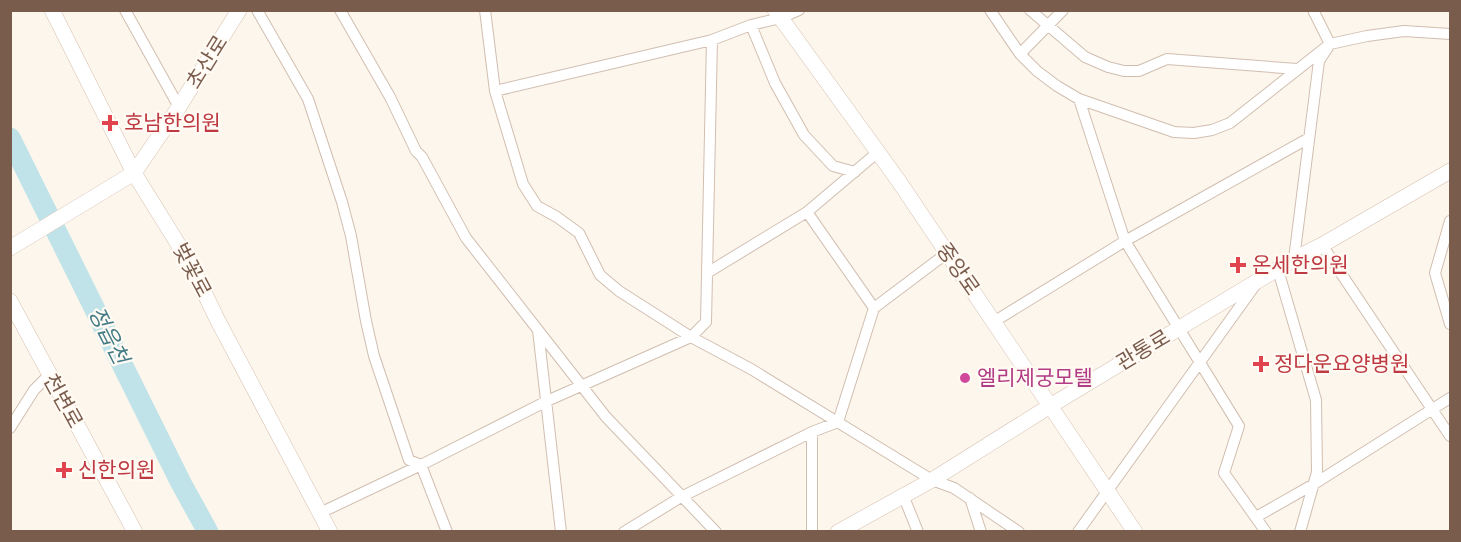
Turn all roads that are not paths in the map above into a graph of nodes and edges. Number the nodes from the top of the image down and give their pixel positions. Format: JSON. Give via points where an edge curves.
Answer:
{"nodes":[{"id":1,"x":52,"y":10,"type":"edge"},
{"id":2,"x":125,"y":10,"type":"edge"},
{"id":3,"x":239,"y":10,"type":"edge"},
{"id":4,"x":257,"y":10,"type":"edge"},
{"id":5,"x":340,"y":10,"type":"edge"},
{"id":6,"x":485,"y":10,"type":"edge"},
{"id":7,"x":800,"y":10,"type":"edge"},
{"id":8,"x":990,"y":10,"type":"edge"},
{"id":9,"x":1030,"y":10,"type":"edge"},
{"id":10,"x":1063,"y":10,"type":"edge"},
{"id":11,"x":1313,"y":10,"type":"edge"},
{"id":12,"x":778,"y":14,"type":"edge"},
{"id":13,"x":751,"y":25,"type":"junction"},
{"id":14,"x":1048,"y":26,"type":"junction"},
{"id":15,"x":1450,"y":33,"type":"edge"},
{"id":16,"x":712,"y":40,"type":"junction"},
{"id":17,"x":1330,"y":44,"type":"junction"},
{"id":18,"x":1020,"y":54,"type":"junction"},
{"id":19,"x":1297,"y":69,"type":"junction"},
{"id":20,"x":495,"y":91,"type":"junction"},
{"id":21,"x":1079,"y":99,"type":"junction"},
{"id":22,"x":179,"y":107,"type":"junction"},
{"id":23,"x":1309,"y":138,"type":"junction"},
{"id":24,"x":878,"y":152,"type":"junction"},
{"id":25,"x":1450,"y":171,"type":"edge"},
{"id":26,"x":855,"y":172,"type":"junction"},
{"id":27,"x":134,"y":173,"type":"junction"},
{"id":28,"x":807,"y":212,"type":"junction"},
{"id":29,"x":1450,"y":221,"type":"edge"},
{"id":30,"x":1125,"y":241,"type":"junction"},
{"id":31,"x":1322,"y":245,"type":"junction"},
{"id":32,"x":10,"y":248,"type":"edge"},
{"id":33,"x":947,"y":253,"type":"junction"},
{"id":34,"x":1294,"y":259,"type":"junction"},
{"id":35,"x":1278,"y":270,"type":"junction"},
{"id":36,"x":707,"y":273,"type":"junction"},
{"id":37,"x":1258,"y":282,"type":"junction"},
{"id":38,"x":10,"y":301,"type":"edge"},
{"id":39,"x":874,"y":308,"type":"junction"},
{"id":40,"x":995,"y":321,"type":"junction"},
{"id":41,"x":1450,"y":324,"type":"edge"},
{"id":42,"x":1180,"y":328,"type":"junction"},
{"id":43,"x":538,"y":330,"type":"junction"},
{"id":44,"x":691,"y":337,"type":"junction"},
{"id":45,"x":1200,"y":362,"type":"junction"},
{"id":46,"x":49,"y":375,"type":"junction"},
{"id":47,"x":582,"y":385,"type":"junction"},
{"id":48,"x":1450,"y":398,"type":"edge"},
{"id":49,"x":547,"y":401,"type":"junction"},
{"id":50,"x":1050,"y":406,"type":"junction"},
{"id":51,"x":1433,"y":410,"type":"junction"},
{"id":52,"x":838,"y":422,"type":"junction"},
{"id":53,"x":10,"y":428,"type":"edge"},
{"id":54,"x":812,"y":432,"type":"junction"},
{"id":55,"x":1450,"y":436,"type":"edge"},
{"id":56,"x":421,"y":465,"type":"junction"},
{"id":57,"x":932,"y":480,"type":"junction"},
{"id":58,"x":1314,"y":484,"type":"junction"},
{"id":59,"x":1107,"y":491,"type":"junction"},
{"id":60,"x":903,"y":495,"type":"junction"},
{"id":61,"x":681,"y":497,"type":"junction"},
{"id":62,"x":970,"y":498,"type":"junction"},
{"id":63,"x":320,"y":513,"type":"junction"},
{"id":64,"x":1256,"y":517,"type":"junction"},
{"id":65,"x":135,"y":531,"type":"edge"},
{"id":66,"x":330,"y":531,"type":"edge"},
{"id":67,"x":447,"y":531,"type":"edge"},
{"id":68,"x":561,"y":531,"type":"edge"},
{"id":69,"x":624,"y":531,"type":"edge"},
{"id":70,"x":716,"y":531,"type":"edge"},
{"id":71,"x":812,"y":531,"type":"edge"},
{"id":72,"x":837,"y":531,"type":"edge"},
{"id":73,"x":918,"y":531,"type":"edge"},
{"id":74,"x":981,"y":531,"type":"edge"},
{"id":75,"x":1019,"y":531,"type":"edge"},
{"id":76,"x":1078,"y":531,"type":"edge"},
{"id":77,"x":1135,"y":531,"type":"edge"},
{"id":78,"x":1266,"y":531,"type":"edge"},
{"id":79,"x":1300,"y":531,"type":"edge"}],
"edges":[{"from":1,"to":27,"type":"street","name":"벚꽃로"},
{"from":2,"to":22,"type":"street"},
{"from":3,"to":22,"type":"street","name":"초산로"},
{"from":4,"to":56,"type":"street","via":[[308,99],[351,237],[374,356],[409,460]]},
{"from":5,"to":43,"type":"street","via":[[466,238]]},
{"from":6,"to":20,"type":"street"},
{"from":7,"to":12,"type":"street"},
{"from":8,"to":18,"type":"street"},
{"from":9,"to":14,"type":"street"},
{"from":10,"to":14,"type":"street"},
{"from":11,"to":17,"type":"street"},
{"from":12,"to":13,"type":"street"},
{"from":12,"to":24,"type":"street","name":"중앙로"},
{"from":13,"to":16,"type":"street"},
{"from":13,"to":26,"type":"street","via":[[775,83],[804,135],[833,166]]},
{"from":14,"to":18,"type":"street"},
{"from":14,"to":19,"type":"street","via":[[1085,57],[1125,71],[1139,71],[1167,59]]},
{"from":15,"to":17,"type":"street","via":[[1404,31]]},
{"from":16,"to":20,"type":"street"},
{"from":16,"to":36,"type":"street"},
{"from":17,"to":19,"type":"street"},
{"from":17,"to":23,"type":"street","via":[[1319,61]]},
{"from":18,"to":21,"type":"street","via":[[1057,86]]},
{"from":19,"to":21,"type":"street","via":[[1230,123],[1194,133],[1174,132]]},
{"from":20,"to":44,"type":"street","via":[[523,184],[537,206],[579,233],[600,275]]},
{"from":21,"to":30,"type":"street"},
{"from":22,"to":27,"type":"street","name":"초산로"},
{"from":23,"to":30,"type":"street"},
{"from":23,"to":34,"type":"street"},
{"from":24,"to":26,"type":"street"},
{"from":24,"to":33,"type":"street","name":"중앙로"},
{"from":25,"to":31,"type":"street","name":"관통로"},
{"from":26,"to":28,"type":"street"},
{"from":27,"to":32,"type":"street"},
{"from":27,"to":63,"type":"street","name":"벚꽃로","via":[[191,265]]},
{"from":28,"to":36,"type":"street"},
{"from":28,"to":39,"type":"street"},
{"from":29,"to":41,"type":"street","via":[[1435,273]]},
{"from":30,"to":40,"type":"street"},
{"from":30,"to":42,"type":"street"},
{"from":31,"to":34,"type":"street","name":"관통로"},
{"from":31,"to":51,"type":"street"},
{"from":33,"to":39,"type":"street"},
{"from":33,"to":40,"type":"street","name":"중앙로"},
{"from":34,"to":35,"type":"street","name":"관통로"},
{"from":35,"to":37,"type":"street","name":"관통로"},
{"from":35,"to":58,"type":"street","via":[[1316,400]]},
{"from":36,"to":44,"type":"street","via":[[706,322]]},
{"from":37,"to":42,"type":"street","name":"관통로"},
{"from":37,"to":45,"type":"street"},
{"from":38,"to":46,"type":"street","name":"천변로"},
{"from":39,"to":52,"type":"street"},
{"from":40,"to":50,"type":"street","name":"중앙로"},
{"from":42,"to":45,"type":"street"},
{"from":42,"to":50,"type":"street","name":"관통로"},
{"from":43,"to":47,"type":"street"},
{"from":43,"to":49,"type":"street"},
{"from":44,"to":47,"type":"street"},
{"from":44,"to":52,"type":"street"},
{"from":45,"to":59,"type":"street"},
{"from":45,"to":64,"type":"street","via":[[1239,426],[1224,473]]},
{"from":46,"to":53,"type":"street","via":[[34,390]]},
{"from":46,"to":65,"type":"street","name":"천변로"},
{"from":47,"to":49,"type":"street"},
{"from":47,"to":61,"type":"street","via":[[606,417]]},
{"from":48,"to":51,"type":"street"},
{"from":49,"to":56,"type":"street"},
{"from":49,"to":68,"type":"street"},
{"from":50,"to":57,"type":"street","name":"관통로"},
{"from":50,"to":59,"type":"street","name":"중앙로"},
{"from":51,"to":55,"type":"street"},
{"from":51,"to":58,"type":"street"},
{"from":52,"to":54,"type":"street"},
{"from":52,"to":57,"type":"street"},
{"from":54,"to":61,"type":"street"},
{"from":54,"to":71,"type":"street"},
{"from":56,"to":63,"type":"street"},
{"from":56,"to":67,"type":"street"},
{"from":57,"to":60,"type":"street","name":"관통로"},
{"from":57,"to":62,"type":"street"},
{"from":58,"to":64,"type":"street"},
{"from":58,"to":79,"type":"street"},
{"from":59,"to":76,"type":"street"},
{"from":59,"to":77,"type":"street","name":"중앙로"},
{"from":60,"to":72,"type":"street","name":"관통로"},
{"from":60,"to":73,"type":"street"},
{"from":61,"to":69,"type":"street"},
{"from":61,"to":70,"type":"street"},
{"from":62,"to":74,"type":"street"},
{"from":62,"to":75,"type":"street"},
{"from":63,"to":66,"type":"street","name":"벚꽃로"},
{"from":64,"to":78,"type":"street"}]}
